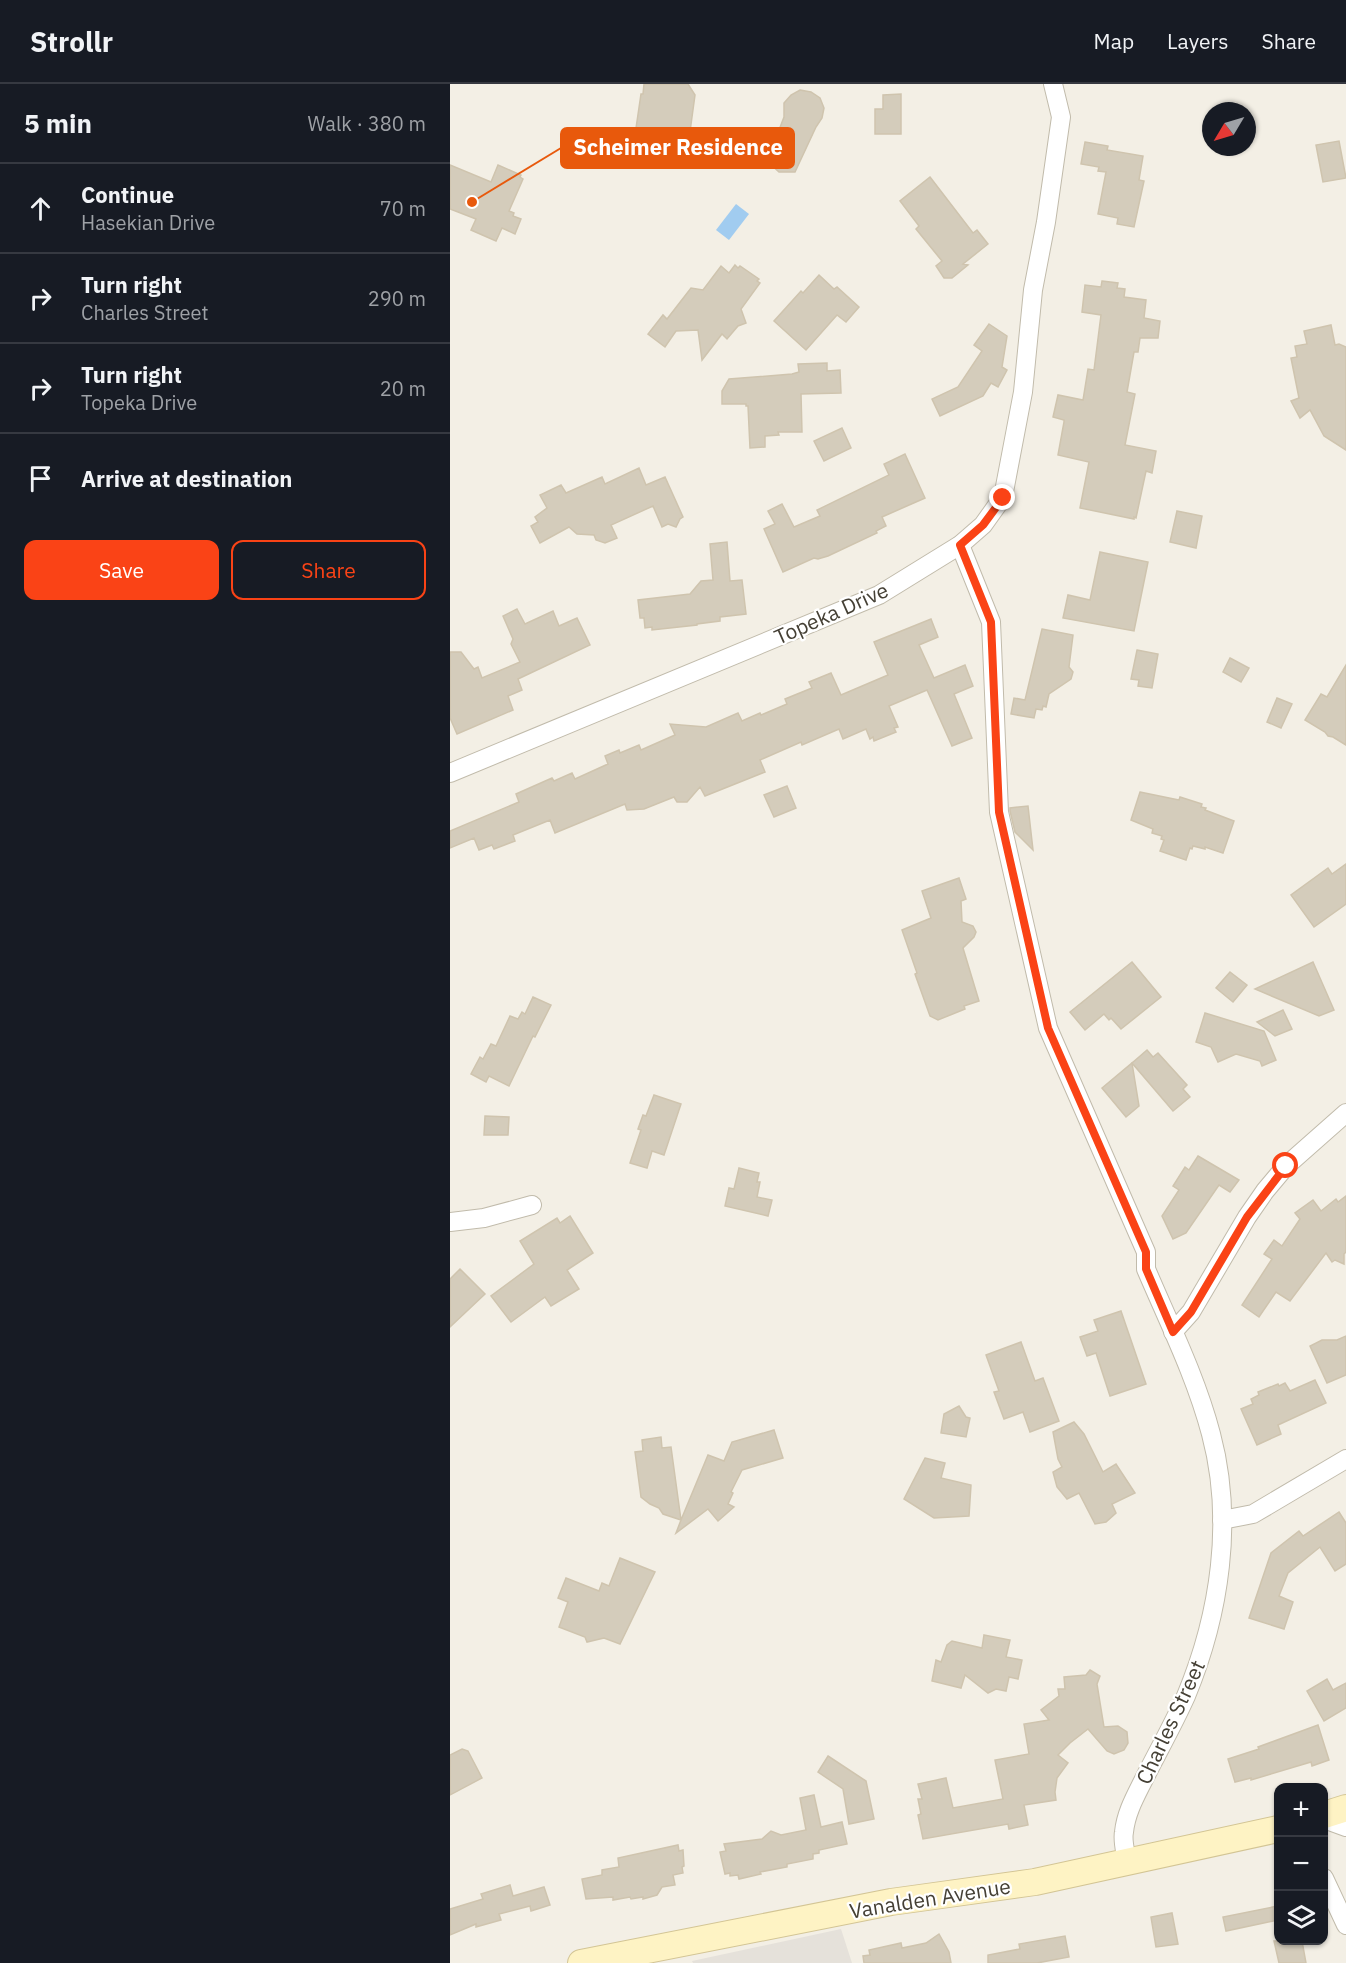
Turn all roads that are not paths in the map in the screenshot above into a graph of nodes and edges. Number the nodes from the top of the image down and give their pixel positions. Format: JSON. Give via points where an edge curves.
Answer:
{"nodes":[{"id":1,"x":1053,"y":84,"type":"edge"},
{"id":2,"x":960,"y":545,"type":"junction"},
{"id":3,"x":450,"y":773,"type":"edge"},
{"id":4,"x":1346,"y":1113,"type":"edge"},
{"id":5,"x":532,"y":1205,"type":"dead end"},
{"id":6,"x":450,"y":1222,"type":"edge"},
{"id":7,"x":1173,"y":1332,"type":"junction"},
{"id":8,"x":1346,"y":1460,"type":"edge"},
{"id":9,"x":1222,"y":1520,"type":"junction"},
{"id":10,"x":1346,"y":1808,"type":"edge"},
{"id":11,"x":1328,"y":1815,"type":"edge"},
{"id":12,"x":1328,"y":1819,"type":"edge"},
{"id":13,"x":1346,"y":1827,"type":"edge"},
{"id":14,"x":1274,"y":1830,"type":"edge"},
{"id":15,"x":1127,"y":1863,"type":"junction"},
{"id":16,"x":1328,"y":1888,"type":"edge"},
{"id":17,"x":1346,"y":1924,"type":"edge"},
{"id":18,"x":581,"y":1963,"type":"edge"}],
"edges":[{"from":1,"to":2,"type":"street","name":"Topeka Drive","via":[[1060,117],[1033,290],[1023,392],[1003,498],[983,525]]},
{"from":2,"to":3,"type":"street","name":"Topeka Drive","via":[[879,595]]},
{"from":2,"to":7,"type":"street","name":"Charles Street","via":[[991,622],[999,812],[1048,1028],[1146,1252],[1146,1269]]},
{"from":4,"to":7,"type":"street","via":[[1286,1166],[1265,1191],[1191,1312]]},
{"from":5,"to":6,"type":"street"},
{"from":7,"to":9,"type":"street","name":"Charles Street","via":[[1211,1434],[1221,1482]]},
{"from":8,"to":9,"type":"street","via":[[1253,1514]]},
{"from":9,"to":15,"type":"street","name":"Charles Street","via":[[1220,1570],[1204,1648],[1130,1808],[1123,1833]]},
{"from":10,"to":11,"type":"main road"},
{"from":12,"to":13,"type":"street"},
{"from":14,"to":15,"type":"main road","name":"Vanalden Avenue"},
{"from":15,"to":18,"type":"main road","name":"Vanalden Avenue","via":[[1035,1882],[891,1902]]},
{"from":16,"to":17,"type":"street"}]}
